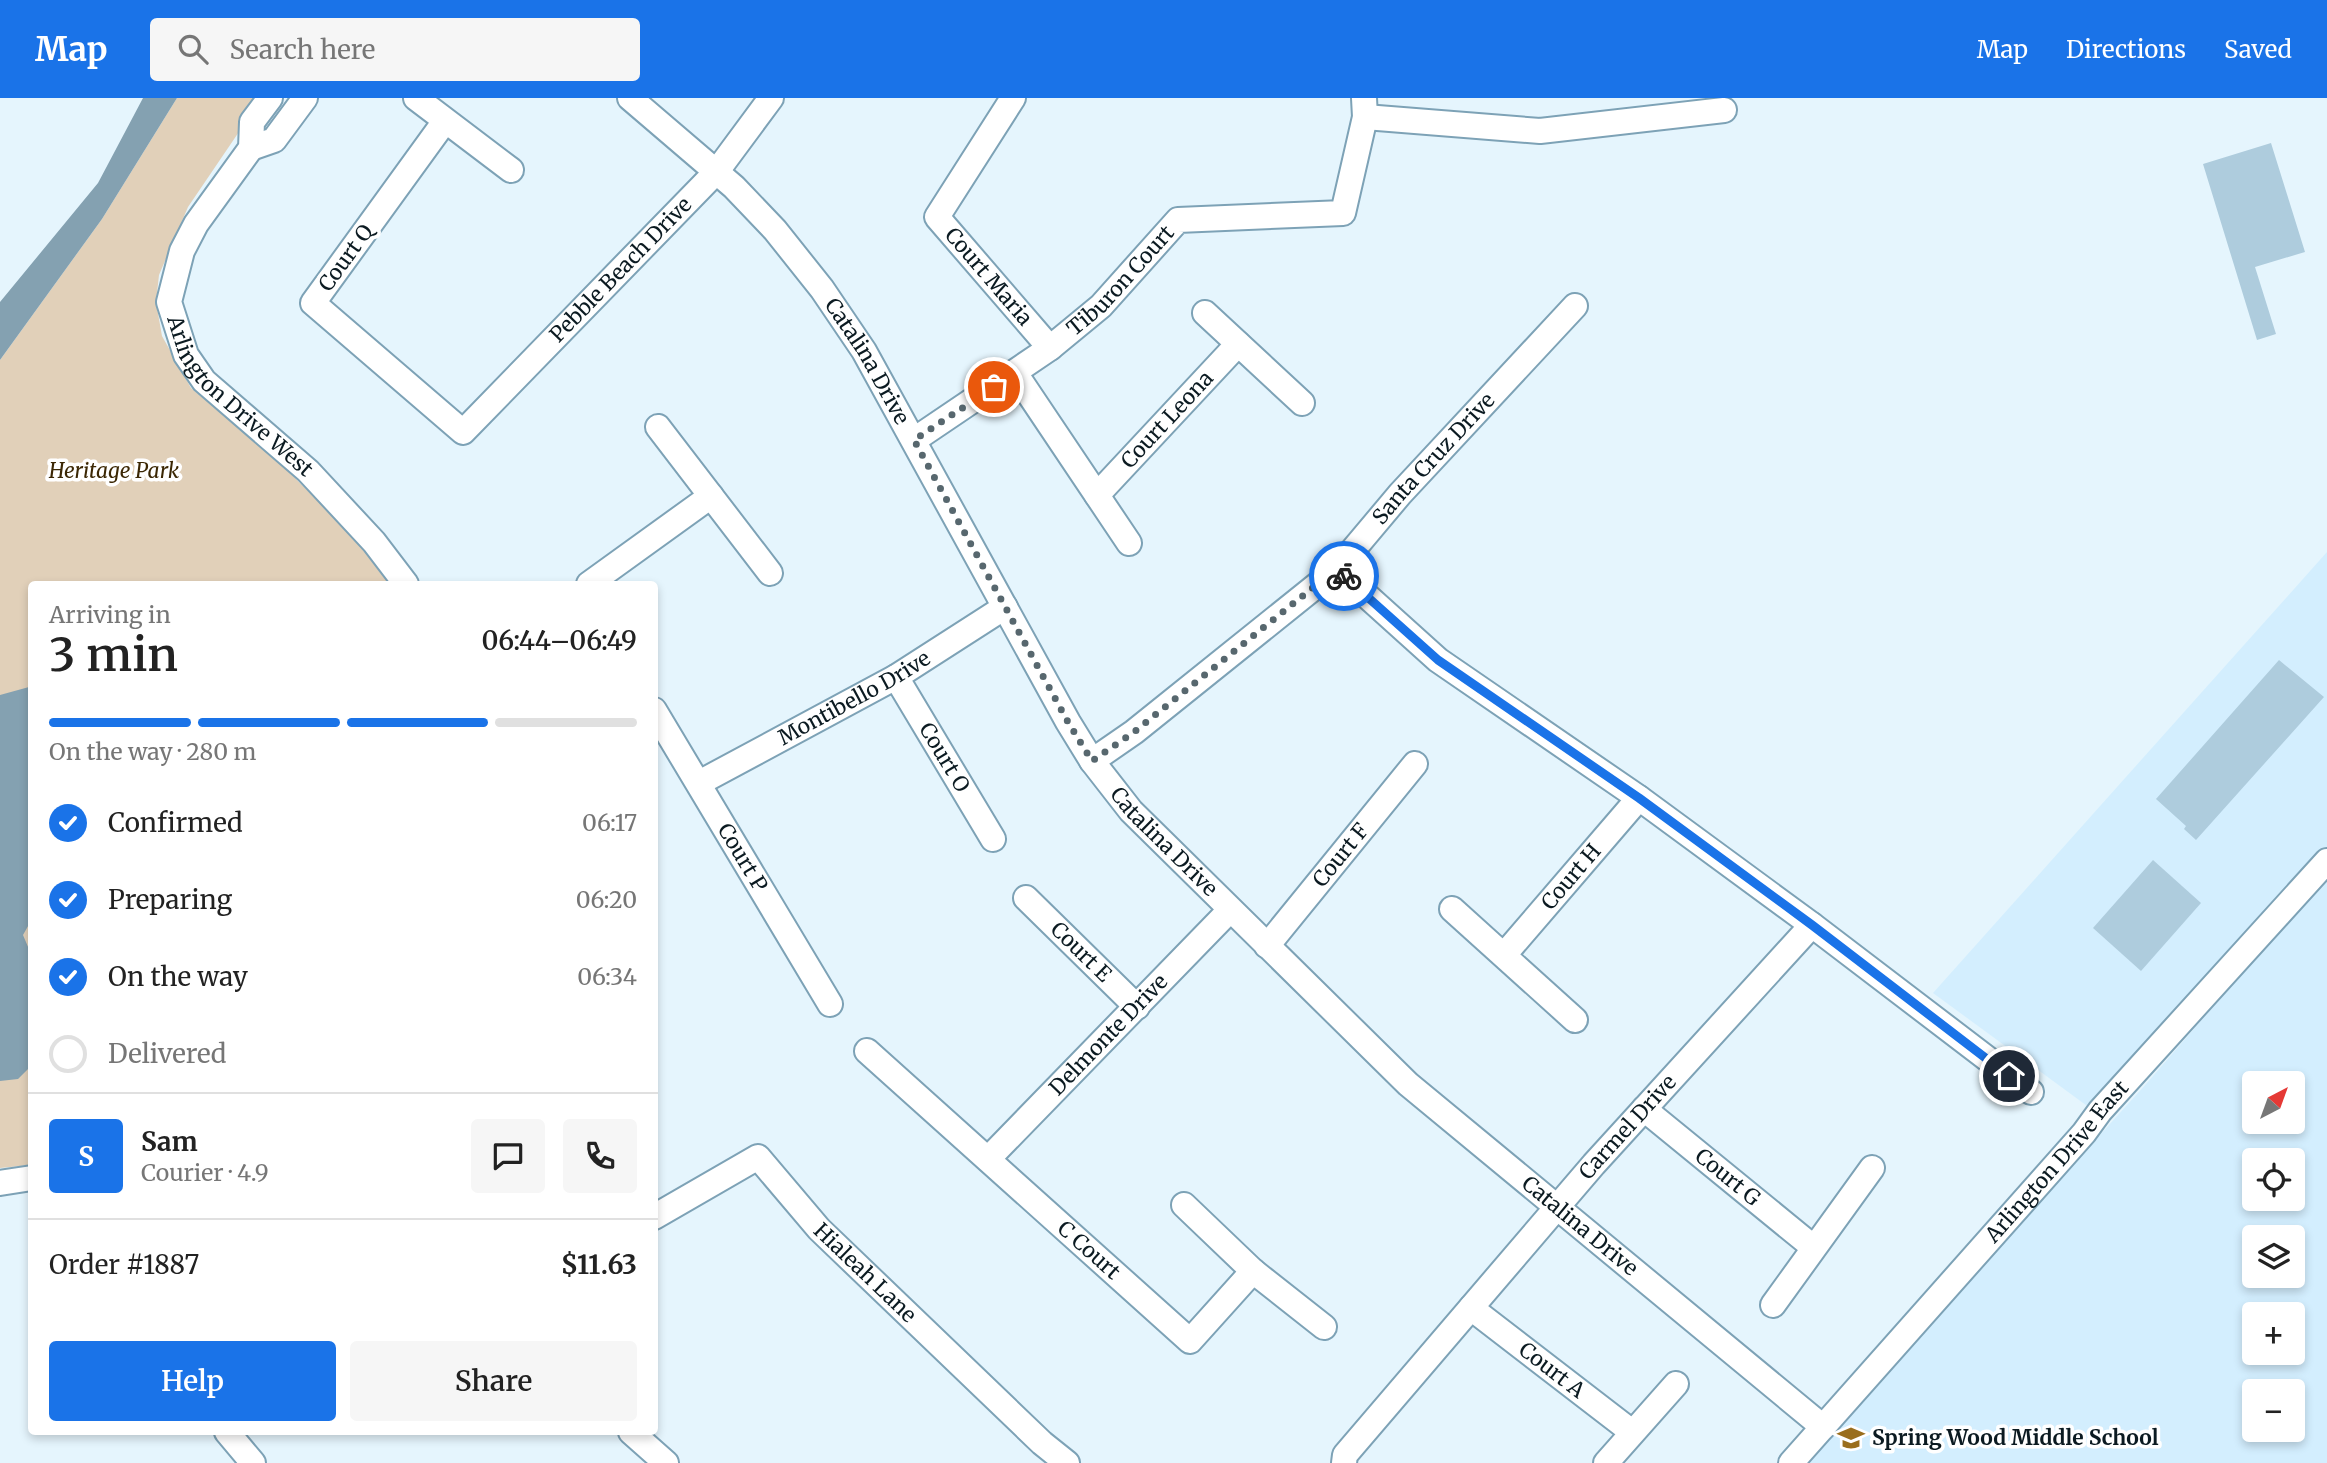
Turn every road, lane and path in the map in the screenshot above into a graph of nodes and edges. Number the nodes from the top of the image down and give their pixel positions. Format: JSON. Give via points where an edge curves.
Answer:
{"nodes":[{"id":1,"x":271,"y":98,"type":"edge"},
{"id":2,"x":305,"y":98,"type":"edge"},
{"id":3,"x":416,"y":98,"type":"edge"},
{"id":4,"x":630,"y":98,"type":"edge"},
{"id":5,"x":771,"y":98,"type":"edge"},
{"id":6,"x":1013,"y":98,"type":"edge"},
{"id":7,"x":1364,"y":107,"type":"edge"},
{"id":8,"x":1724,"y":110,"type":"dead end"},
{"id":9,"x":445,"y":121,"type":"junction"},
{"id":10,"x":251,"y":148,"type":"junction"},
{"id":11,"x":511,"y":170,"type":"dead end"},
{"id":12,"x":716,"y":171,"type":"junction"},
{"id":13,"x":1575,"y":306,"type":"dead end"},
{"id":14,"x":1205,"y":313,"type":"dead end"},
{"id":15,"x":1238,"y":344,"type":"junction"},
{"id":16,"x":1050,"y":348,"type":"junction"},
{"id":17,"x":1015,"y":373,"type":"junction"},
{"id":18,"x":1302,"y":403,"type":"dead end"},
{"id":19,"x":658,"y":427,"type":"dead end"},
{"id":20,"x":463,"y":432,"type":"joint"},
{"id":21,"x":914,"y":440,"type":"junction"},
{"id":22,"x":1097,"y":495,"type":"junction"},
{"id":23,"x":711,"y":496,"type":"junction"},
{"id":24,"x":1129,"y":543,"type":"dead end"},
{"id":25,"x":1336,"y":569,"type":"junction"},
{"id":26,"x":770,"y":573,"type":"dead end"},
{"id":27,"x":404,"y":581,"type":"edge"},
{"id":28,"x":593,"y":581,"type":"edge"},
{"id":29,"x":1005,"y":607,"type":"junction"},
{"id":30,"x":897,"y":677,"type":"junction"},
{"id":31,"x":658,"y":716,"type":"edge"},
{"id":32,"x":1092,"y":761,"type":"junction"},
{"id":33,"x":1415,"y":764,"type":"dead end"},
{"id":34,"x":699,"y":783,"type":"junction"},
{"id":35,"x":1639,"y":798,"type":"junction"},
{"id":36,"x":993,"y":839,"type":"dead end"},
{"id":37,"x":2327,"y":861,"type":"edge"},
{"id":38,"x":1026,"y":898,"type":"dead end"},
{"id":39,"x":1452,"y":909,"type":"dead end"},
{"id":40,"x":1230,"y":910,"type":"junction"},
{"id":41,"x":1812,"y":925,"type":"junction"},
{"id":42,"x":1267,"y":946,"type":"junction"},
{"id":43,"x":1504,"y":955,"type":"junction"},
{"id":44,"x":830,"y":1003,"type":"dead end"},
{"id":45,"x":1137,"y":1007,"type":"junction"},
{"id":46,"x":1575,"y":1020,"type":"dead end"},
{"id":47,"x":867,"y":1051,"type":"dead end"},
{"id":48,"x":2031,"y":1092,"type":"dead end"},
{"id":49,"x":1644,"y":1109,"type":"junction"},
{"id":50,"x":988,"y":1159,"type":"junction"},
{"id":51,"x":1872,"y":1168,"type":"dead end"},
{"id":52,"x":28,"y":1178,"type":"edge"},
{"id":53,"x":0,"y":1182,"type":"edge"},
{"id":54,"x":1184,"y":1205,"type":"dead end"},
{"id":55,"x":1556,"y":1208,"type":"junction"},
{"id":56,"x":658,"y":1215,"type":"edge"},
{"id":57,"x":1813,"y":1247,"type":"junction"},
{"id":58,"x":1253,"y":1271,"type":"junction"},
{"id":59,"x":1773,"y":1305,"type":"dead end"},
{"id":60,"x":1471,"y":1308,"type":"junction"},
{"id":61,"x":1324,"y":1327,"type":"dead end"},
{"id":62,"x":1676,"y":1384,"type":"dead end"},
{"id":63,"x":1823,"y":1427,"type":"junction"},
{"id":64,"x":1632,"y":1432,"type":"junction"},
{"id":65,"x":230,"y":1435,"type":"edge"},
{"id":66,"x":634,"y":1435,"type":"edge"},
{"id":67,"x":253,"y":1463,"type":"edge"},
{"id":68,"x":666,"y":1463,"type":"edge"},
{"id":69,"x":1067,"y":1463,"type":"edge"},
{"id":70,"x":1344,"y":1463,"type":"edge"},
{"id":71,"x":1606,"y":1463,"type":"edge"},
{"id":72,"x":1791,"y":1463,"type":"edge"}],
"edges":[{"from":1,"to":10,"type":"street","name":"Arlington Drive West","via":[[252,122]]},
{"from":2,"to":10,"type":"street","name":"Arlington Drive West","via":[[274,140]]},
{"from":3,"to":9,"type":"street"},
{"from":4,"to":12,"type":"street","name":"Catalina Drive"},
{"from":5,"to":12,"type":"street","name":"Pebble Beach Drive"},
{"from":6,"to":16,"type":"street","name":"Court Maria","via":[[937,217]]},
{"from":7,"to":8,"type":"street","name":"Tiburon Court","via":[[1540,131]]},
{"from":7,"to":16,"type":"street","name":"Tiburon Court","via":[[1343,213],[1178,220],[1101,306]]},
{"from":9,"to":11,"type":"street"},
{"from":9,"to":20,"type":"street","name":"Court Q","via":[[313,303]]},
{"from":10,"to":27,"type":"street","name":"Arlington Drive West","via":[[182,250],[169,302],[186,355],[204,382],[333,496]]},
{"from":12,"to":20,"type":"street","name":"Pebble Beach Drive"},
{"from":12,"to":21,"type":"street","name":"Catalina Drive","via":[[775,230],[822,289],[864,351]]},
{"from":13,"to":25,"type":"street","name":"Santa Cruz Drive"},
{"from":14,"to":15,"type":"street"},
{"from":15,"to":18,"type":"street"},
{"from":15,"to":22,"type":"street","name":"Court Leona"},
{"from":16,"to":17,"type":"street","name":"Tiburon Court"},
{"from":17,"to":21,"type":"street","name":"Tiburon Court"},
{"from":17,"to":22,"type":"street"},
{"from":19,"to":23,"type":"street"},
{"from":21,"to":29,"type":"street","name":"Catalina Drive"},
{"from":22,"to":24,"type":"street"},
{"from":23,"to":26,"type":"street"},
{"from":23,"to":28,"type":"street"},
{"from":25,"to":32,"type":"street","name":"Santa Cruz Drive"},
{"from":25,"to":35,"type":"street","via":[[1438,660]]},
{"from":29,"to":30,"type":"street","name":"Montibello Drive"},
{"from":29,"to":32,"type":"street","name":"Catalina Drive"},
{"from":30,"to":34,"type":"street","name":"Montibello Drive"},
{"from":30,"to":36,"type":"street","name":"Court O"},
{"from":31,"to":34,"type":"street","name":"Court P"},
{"from":32,"to":40,"type":"street","name":"Catalina Drive","via":[[1146,827]]},
{"from":33,"to":42,"type":"street","name":"Court F"},
{"from":34,"to":44,"type":"street","name":"Court P"},
{"from":35,"to":41,"type":"street"},
{"from":35,"to":43,"type":"street","name":"Court H"},
{"from":37,"to":63,"type":"street","name":"Arlington Drive East"},
{"from":38,"to":45,"type":"street","name":"Court E"},
{"from":39,"to":43,"type":"street"},
{"from":40,"to":42,"type":"street","name":"Catalina Drive"},
{"from":40,"to":45,"type":"street","name":"Delmonte Drive"},
{"from":41,"to":48,"type":"street"},
{"from":41,"to":49,"type":"street","name":"Carmel Drive"},
{"from":42,"to":55,"type":"street","name":"Catalina Drive","via":[[1408,1084]]},
{"from":43,"to":46,"type":"street"},
{"from":45,"to":50,"type":"street","name":"Delmonte Drive"},
{"from":47,"to":50,"type":"street","name":"C Court"},
{"from":49,"to":55,"type":"street","name":"Carmel Drive"},
{"from":49,"to":57,"type":"street","name":"Court G"},
{"from":50,"to":58,"type":"street","name":"C Court","via":[[1190,1341]]},
{"from":51,"to":57,"type":"street"},
{"from":52,"to":53,"type":"street"},
{"from":54,"to":58,"type":"street"},
{"from":55,"to":60,"type":"street","name":"Carmel Drive"},
{"from":55,"to":63,"type":"street","name":"Catalina Drive"},
{"from":56,"to":69,"type":"street","name":"Hialeah Lane","via":[[758,1157],[819,1229]]},
{"from":57,"to":59,"type":"street"},
{"from":58,"to":61,"type":"street"},
{"from":60,"to":64,"type":"street","name":"Court A"},
{"from":60,"to":70,"type":"street","name":"Carmel Drive","via":[[1345,1455]]},
{"from":62,"to":64,"type":"street"},
{"from":63,"to":72,"type":"street","name":"Arlington Drive East"},
{"from":64,"to":71,"type":"street"},
{"from":65,"to":67,"type":"street"},
{"from":66,"to":68,"type":"street"}]}
